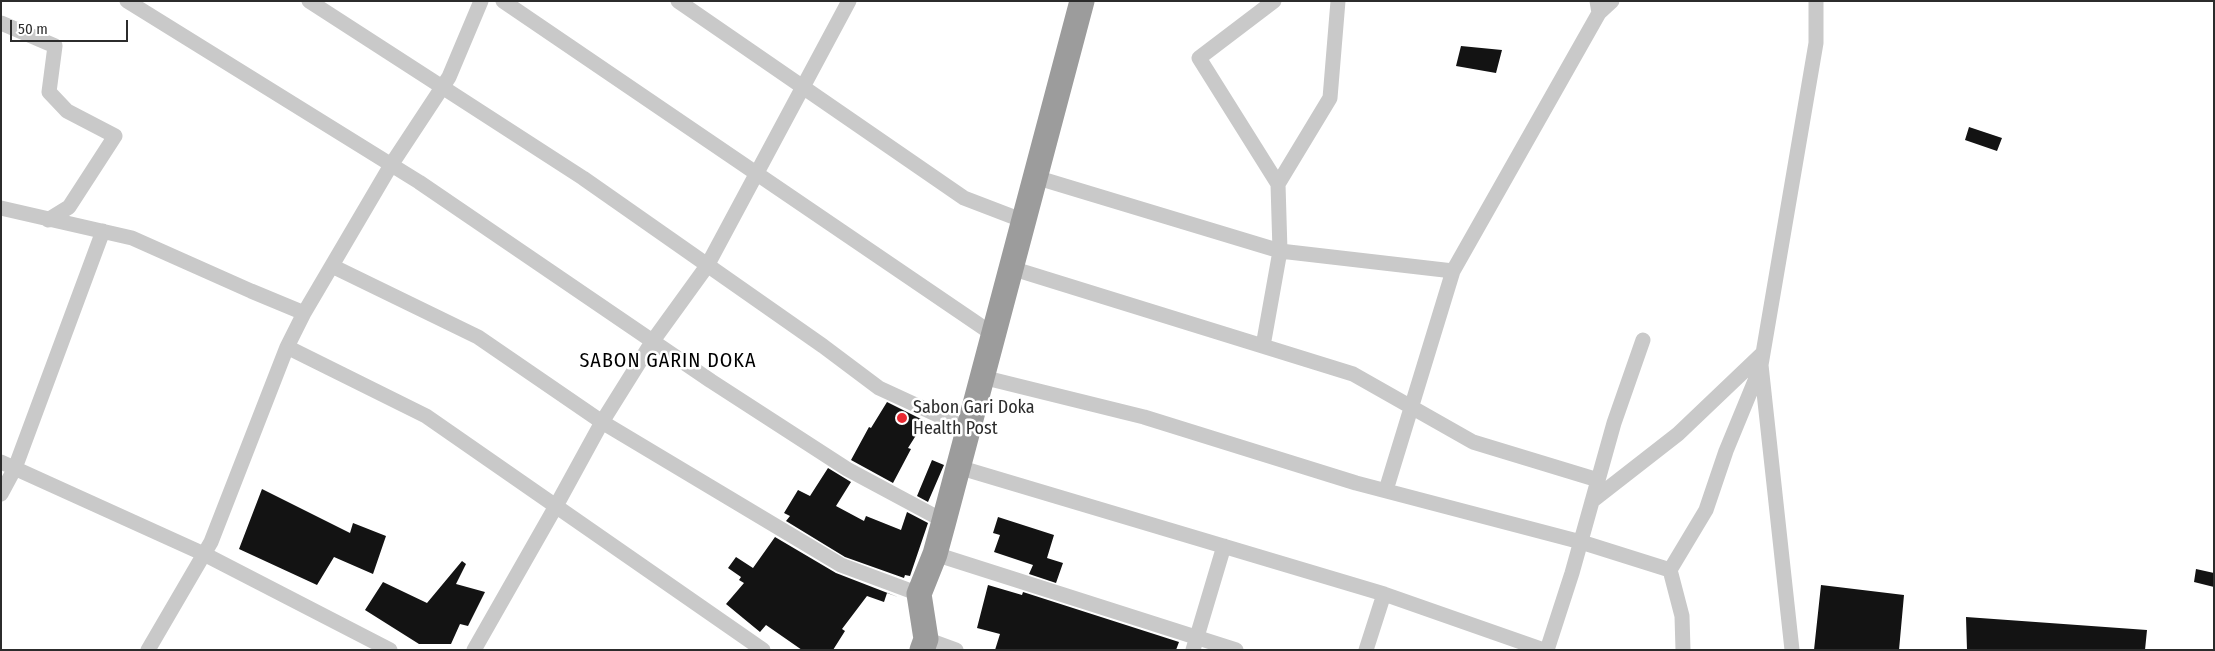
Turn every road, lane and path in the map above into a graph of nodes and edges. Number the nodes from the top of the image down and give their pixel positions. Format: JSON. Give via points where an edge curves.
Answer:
{"nodes":[{"id":1,"x":127,"y":1,"type":"edge"},
{"id":2,"x":309,"y":1,"type":"edge"},
{"id":3,"x":481,"y":1,"type":"edge"},
{"id":4,"x":503,"y":1,"type":"edge"},
{"id":5,"x":678,"y":1,"type":"edge"},
{"id":6,"x":1082,"y":1,"type":"edge"},
{"id":7,"x":1274,"y":1,"type":"edge"},
{"id":8,"x":1338,"y":1,"type":"edge"},
{"id":9,"x":1612,"y":1,"type":"edge"},
{"id":10,"x":1816,"y":1,"type":"edge"},
{"id":11,"x":843,"y":4,"type":"edge"},
{"id":12,"x":1598,"y":7,"type":"edge"},
{"id":13,"x":1,"y":23,"type":"edge"},
{"id":14,"x":443,"y":87,"type":"junction"},
{"id":15,"x":802,"y":88,"type":"junction"},
{"id":16,"x":391,"y":165,"type":"junction"},
{"id":17,"x":756,"y":174,"type":"junction"},
{"id":18,"x":1035,"y":177,"type":"junction"},
{"id":19,"x":1278,"y":184,"type":"junction"},
{"id":20,"x":1,"y":208,"type":"edge"},
{"id":21,"x":48,"y":220,"type":"junction"},
{"id":22,"x":1024,"y":221,"type":"junction"},
{"id":23,"x":103,"y":231,"type":"junction"},
{"id":24,"x":1280,"y":251,"type":"junction"},
{"id":25,"x":332,"y":266,"type":"junction"},
{"id":26,"x":707,"y":266,"type":"junction"},
{"id":27,"x":1011,"y":268,"type":"junction"},
{"id":28,"x":1453,"y":271,"type":"junction"},
{"id":29,"x":304,"y":313,"type":"junction"},
{"id":30,"x":994,"y":335,"type":"junction"},
{"id":31,"x":1643,"y":340,"type":"dead end"},
{"id":32,"x":652,"y":342,"type":"junction"},
{"id":33,"x":288,"y":346,"type":"junction"},
{"id":34,"x":1263,"y":346,"type":"junction"},
{"id":35,"x":1762,"y":359,"type":"junction"},
{"id":36,"x":982,"y":377,"type":"junction"},
{"id":37,"x":1410,"y":406,"type":"junction"},
{"id":38,"x":602,"y":422,"type":"junction"},
{"id":39,"x":968,"y":429,"type":"junction"},
{"id":40,"x":8,"y":465,"type":"edge"},
{"id":41,"x":958,"y":468,"type":"junction"},
{"id":42,"x":1598,"y":480,"type":"junction"},
{"id":43,"x":1386,"y":490,"type":"junction"},
{"id":44,"x":1,"y":494,"type":"edge"},
{"id":45,"x":1592,"y":501,"type":"junction"},
{"id":46,"x":556,"y":506,"type":"junction"},
{"id":47,"x":944,"y":521,"type":"junction"},
{"id":48,"x":1581,"y":542,"type":"junction"},
{"id":49,"x":1224,"y":546,"type":"junction"},
{"id":50,"x":204,"y":554,"type":"junction"},
{"id":51,"x":935,"y":554,"type":"junction"},
{"id":52,"x":1670,"y":570,"type":"junction"},
{"id":53,"x":919,"y":594,"type":"junction"},
{"id":54,"x":1384,"y":594,"type":"junction"},
{"id":55,"x":1195,"y":643,"type":"edge"},
{"id":56,"x":924,"y":644,"type":"edge"},
{"id":57,"x":148,"y":650,"type":"edge"},
{"id":58,"x":390,"y":650,"type":"edge"},
{"id":59,"x":474,"y":650,"type":"edge"},
{"id":60,"x":762,"y":650,"type":"edge"},
{"id":61,"x":956,"y":650,"type":"edge"},
{"id":62,"x":1236,"y":650,"type":"edge"},
{"id":63,"x":1366,"y":650,"type":"edge"},
{"id":64,"x":1546,"y":650,"type":"edge"},
{"id":65,"x":1683,"y":650,"type":"edge"},
{"id":66,"x":1792,"y":650,"type":"edge"}],
"edges":[{"from":1,"to":16,"type":"street"},
{"from":2,"to":14,"type":"street"},
{"from":3,"to":14,"type":"street"},
{"from":4,"to":17,"type":"street"},
{"from":5,"to":15,"type":"street"},
{"from":6,"to":18,"type":"highway"},
{"from":7,"to":19,"type":"street","via":[[1199,58]]},
{"from":8,"to":19,"type":"street","via":[[1330,98]]},
{"from":9,"to":12,"type":"street"},
{"from":10,"to":35,"type":"street","via":[[1816,42]]},
{"from":11,"to":15,"type":"street"},
{"from":12,"to":28,"type":"street"},
{"from":13,"to":21,"type":"street","via":[[55,46],[49,92],[67,110],[115,136],[69,207]]},
{"from":14,"to":16,"type":"street"},
{"from":14,"to":26,"type":"street","via":[[583,178]]},
{"from":15,"to":17,"type":"street"},
{"from":15,"to":22,"type":"street","via":[[964,198]]},
{"from":16,"to":25,"type":"street"},
{"from":16,"to":32,"type":"street"},
{"from":17,"to":26,"type":"street"},
{"from":17,"to":30,"type":"street"},
{"from":18,"to":22,"type":"highway"},
{"from":18,"to":24,"type":"street"},
{"from":19,"to":24,"type":"street"},
{"from":20,"to":21,"type":"street"},
{"from":21,"to":23,"type":"street"},
{"from":22,"to":27,"type":"highway"},
{"from":23,"to":29,"type":"street","via":[[132,238]]},
{"from":23,"to":40,"type":"street"},
{"from":24,"to":28,"type":"street"},
{"from":24,"to":34,"type":"street"},
{"from":25,"to":29,"type":"street"},
{"from":25,"to":38,"type":"street","via":[[478,337]]},
{"from":26,"to":32,"type":"street"},
{"from":26,"to":39,"type":"street","via":[[879,388]]},
{"from":27,"to":30,"type":"highway"},
{"from":27,"to":34,"type":"street"},
{"from":28,"to":37,"type":"street"},
{"from":29,"to":33,"type":"street"},
{"from":30,"to":36,"type":"highway"},
{"from":31,"to":42,"type":"street"},
{"from":32,"to":38,"type":"street"},
{"from":32,"to":47,"type":"street","via":[[847,469]]},
{"from":33,"to":46,"type":"street","via":[[426,416]]},
{"from":33,"to":50,"type":"street"},
{"from":34,"to":37,"type":"street","via":[[1353,374]]},
{"from":35,"to":45,"type":"street","via":[[1678,434]]},
{"from":35,"to":52,"type":"street","via":[[1706,510]]},
{"from":35,"to":66,"type":"street"},
{"from":36,"to":39,"type":"highway"},
{"from":36,"to":43,"type":"street","via":[[1144,417]]},
{"from":37,"to":42,"type":"street","via":[[1473,442]]},
{"from":37,"to":43,"type":"street"},
{"from":38,"to":46,"type":"street"},
{"from":38,"to":53,"type":"street","via":[[841,565]]},
{"from":39,"to":41,"type":"highway"},
{"from":40,"to":44,"type":"street"},
{"from":40,"to":50,"type":"street"},
{"from":41,"to":47,"type":"highway"},
{"from":41,"to":49,"type":"street"},
{"from":42,"to":45,"type":"street"},
{"from":43,"to":48,"type":"street"},
{"from":45,"to":48,"type":"street"},
{"from":46,"to":59,"type":"street"},
{"from":46,"to":60,"type":"street"},
{"from":47,"to":51,"type":"highway"},
{"from":48,"to":52,"type":"street"},
{"from":48,"to":64,"type":"street"},
{"from":49,"to":54,"type":"street"},
{"from":49,"to":55,"type":"street"},
{"from":50,"to":57,"type":"street"},
{"from":50,"to":58,"type":"street"},
{"from":51,"to":53,"type":"highway"},
{"from":51,"to":55,"type":"street"},
{"from":52,"to":65,"type":"street","via":[[1682,616]]},
{"from":53,"to":56,"type":"highway"},
{"from":54,"to":63,"type":"street"},
{"from":54,"to":64,"type":"street"},
{"from":55,"to":62,"type":"street"},
{"from":56,"to":61,"type":"street"}]}
